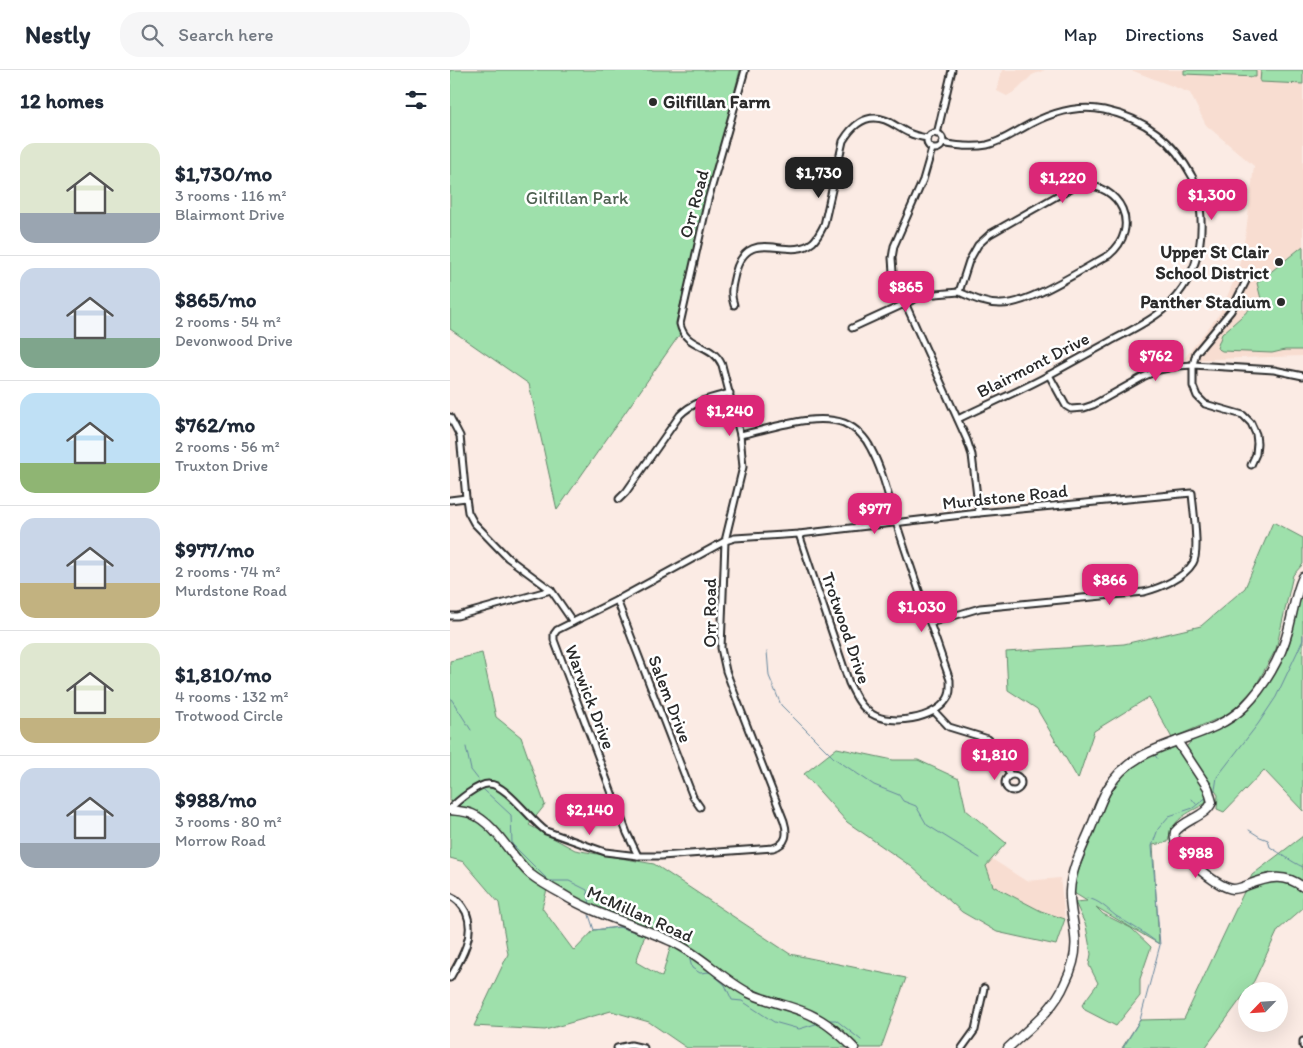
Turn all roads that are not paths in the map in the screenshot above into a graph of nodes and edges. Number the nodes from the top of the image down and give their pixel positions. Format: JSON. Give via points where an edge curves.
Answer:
{"nodes":[{"id":1,"x":745,"y":70,"type":"edge"},
{"id":2,"x":952,"y":70,"type":"edge"},
{"id":3,"x":937,"y":134,"type":"junction"},
{"id":4,"x":928,"y":138,"type":"junction"},
{"id":5,"x":942,"y":143,"type":"junction"},
{"id":6,"x":932,"y":148,"type":"junction"},
{"id":7,"x":1246,"y":281,"type":"dead end"},
{"id":8,"x":960,"y":292,"type":"junction"},
{"id":9,"x":904,"y":303,"type":"junction"},
{"id":10,"x":734,"y":305,"type":"dead end"},
{"id":11,"x":852,"y":328,"type":"dead end"},
{"id":12,"x":1193,"y":365,"type":"junction"},
{"id":13,"x":1049,"y":375,"type":"junction"},
{"id":14,"x":1303,"y":376,"type":"edge"},
{"id":15,"x":730,"y":393,"type":"junction"},
{"id":16,"x":450,"y":417,"type":"edge"},
{"id":17,"x":958,"y":419,"type":"junction"},
{"id":18,"x":740,"y":435,"type":"junction"},
{"id":19,"x":1251,"y":465,"type":"dead end"},
{"id":20,"x":466,"y":498,"type":"junction"},
{"id":21,"x":619,"y":498,"type":"dead end"},
{"id":22,"x":450,"y":500,"type":"edge"},
{"id":23,"x":979,"y":513,"type":"junction"},
{"id":24,"x":896,"y":522,"type":"junction"},
{"id":25,"x":799,"y":534,"type":"junction"},
{"id":26,"x":725,"y":541,"type":"junction"},
{"id":27,"x":1303,"y":577,"type":"edge"},
{"id":28,"x":551,"y":590,"type":"junction"},
{"id":29,"x":617,"y":600,"type":"junction"},
{"id":30,"x":450,"y":616,"type":"edge"},
{"id":31,"x":572,"y":622,"type":"junction"},
{"id":32,"x":930,"y":623,"type":"junction"},
{"id":33,"x":934,"y":711,"type":"junction"},
{"id":34,"x":1177,"y":741,"type":"junction"},
{"id":35,"x":1010,"y":775,"type":"dead end"},
{"id":36,"x":700,"y":807,"type":"dead end"},
{"id":37,"x":450,"y":809,"type":"edge"},
{"id":38,"x":638,"y":856,"type":"junction"},
{"id":39,"x":1303,"y":887,"type":"edge"},
{"id":40,"x":450,"y":896,"type":"edge"},
{"id":41,"x":450,"y":978,"type":"edge"},
{"id":42,"x":984,"y":988,"type":"dead end"},
{"id":43,"x":1303,"y":1041,"type":"edge"},
{"id":44,"x":1303,"y":1046,"type":"edge"},
{"id":45,"x":617,"y":1048,"type":"edge"},
{"id":46,"x":644,"y":1048,"type":"edge"},
{"id":47,"x":854,"y":1048,"type":"edge"},
{"id":48,"x":962,"y":1048,"type":"edge"},
{"id":49,"x":1008,"y":1048,"type":"edge"}],
"edges":[{"from":1,"to":15,"type":"street","name":"Orr Road","via":[[708,200],[680,324],[688,340],[719,358]]},
{"from":2,"to":3,"type":"street"},
{"from":3,"to":4,"type":"street"},
{"from":3,"to":5,"type":"street"},
{"from":4,"to":6,"type":"street","via":[[928,146]]},
{"from":4,"to":10,"type":"street","via":[[878,119],[864,120],[851,128],[843,140],[824,225],[818,235],[813,242],[798,248],[770,245],[748,252],[736,271],[730,294]]},
{"from":5,"to":6,"type":"street","via":[[940,147]]},
{"from":5,"to":13,"type":"street","name":"Blairmont Drive","via":[[986,145],[1061,112],[1102,110],[1136,119],[1159,134],[1174,148],[1195,182],[1202,226],[1198,254],[1189,278],[1173,300],[1156,315]]},
{"from":6,"to":9,"type":"street","via":[[924,180],[894,246],[893,272]]},
{"from":7,"to":12,"type":"street","via":[[1232,311],[1196,352]]},
{"from":8,"to":8,"type":"street","via":[[969,261],[978,245],[990,234],[1069,189],[1094,186],[1114,196],[1120,205],[1125,228],[1117,248],[1030,298],[1000,304],[976,300]]},
{"from":8,"to":9,"type":"street","via":[[924,295]]},
{"from":9,"to":11,"type":"street"},
{"from":9,"to":17,"type":"street"},
{"from":12,"to":13,"type":"street","via":[[1158,370],[1093,405],[1077,410],[1066,406]]},
{"from":12,"to":14,"type":"street","via":[[1274,370]]},
{"from":12,"to":19,"type":"street","via":[[1193,386],[1197,396],[1205,404],[1244,415],[1254,429],[1257,443]]},
{"from":13,"to":17,"type":"street","name":"Blairmont Drive"},
{"from":15,"to":18,"type":"street","name":"Orr Road"},
{"from":15,"to":21,"type":"street","via":[[687,407]]},
{"from":16,"to":20,"type":"street","name":"Warwick Drive","via":[[460,436]]},
{"from":17,"to":23,"type":"street","via":[[972,455]]},
{"from":18,"to":24,"type":"street","via":[[808,420],[845,423],[860,433],[871,448]]},
{"from":18,"to":26,"type":"street","name":"Orr Road","via":[[743,467]]},
{"from":20,"to":22,"type":"street"},
{"from":20,"to":28,"type":"street","name":"Warwick Drive","via":[[474,523],[508,558]]},
{"from":23,"to":24,"type":"street","name":"Murdstone Road"},
{"from":23,"to":32,"type":"street","name":"Murdstone Road","via":[[1192,493],[1197,551],[1194,562],[1165,586],[1144,592],[980,608]]},
{"from":24,"to":25,"type":"street","name":"Murdstone Road"},
{"from":24,"to":32,"type":"street"},
{"from":25,"to":26,"type":"street","name":"Murdstone Road"},
{"from":25,"to":33,"type":"street","name":"Trotwood Drive","via":[[858,701],[872,714],[892,721],[904,721]]},
{"from":26,"to":29,"type":"street","name":"Murdstone Road"},
{"from":26,"to":38,"type":"street","name":"Orr Road","via":[[721,648],[726,671],[784,821],[786,835],[782,844],[773,848]]},
{"from":27,"to":34,"type":"street","via":[[1282,648],[1252,698],[1222,723]]},
{"from":28,"to":30,"type":"street"},
{"from":28,"to":31,"type":"street","name":"Warwick Drive"},
{"from":29,"to":31,"type":"street","name":"Murdstone Road"},
{"from":29,"to":36,"type":"street","name":"Salem Drive","via":[[694,800]]},
{"from":31,"to":38,"type":"street","name":"Warwick Drive","via":[[557,630],[554,640]]},
{"from":32,"to":33,"type":"street","via":[[950,680],[947,700]]},
{"from":33,"to":35,"type":"street","via":[[948,726],[994,744]]},
{"from":34,"to":39,"type":"street","via":[[1211,795],[1210,807],[1175,832],[1175,842],[1187,857],[1221,886],[1232,889],[1280,877]]},
{"from":34,"to":49,"type":"street","via":[[1130,763],[1106,792],[1073,874],[1070,903],[1076,943],[1068,976],[1053,1003]]},
{"from":37,"to":38,"type":"street","name":"Orr Road","via":[[482,785],[497,786],[546,831],[606,852]]},
{"from":37,"to":47,"type":"street","name":"McMillan Road","via":[[473,814],[482,820],[530,874],[563,895],[603,915],[672,942],[746,991],[809,1014],[841,1035]]},
{"from":40,"to":41,"type":"street","via":[[462,905],[470,934],[464,954]]},
{"from":42,"to":48,"type":"street","via":[[975,1030]]},
{"from":43,"to":44,"type":"street"},
{"from":45,"to":46,"type":"street","via":[[631,1045]]}]}
